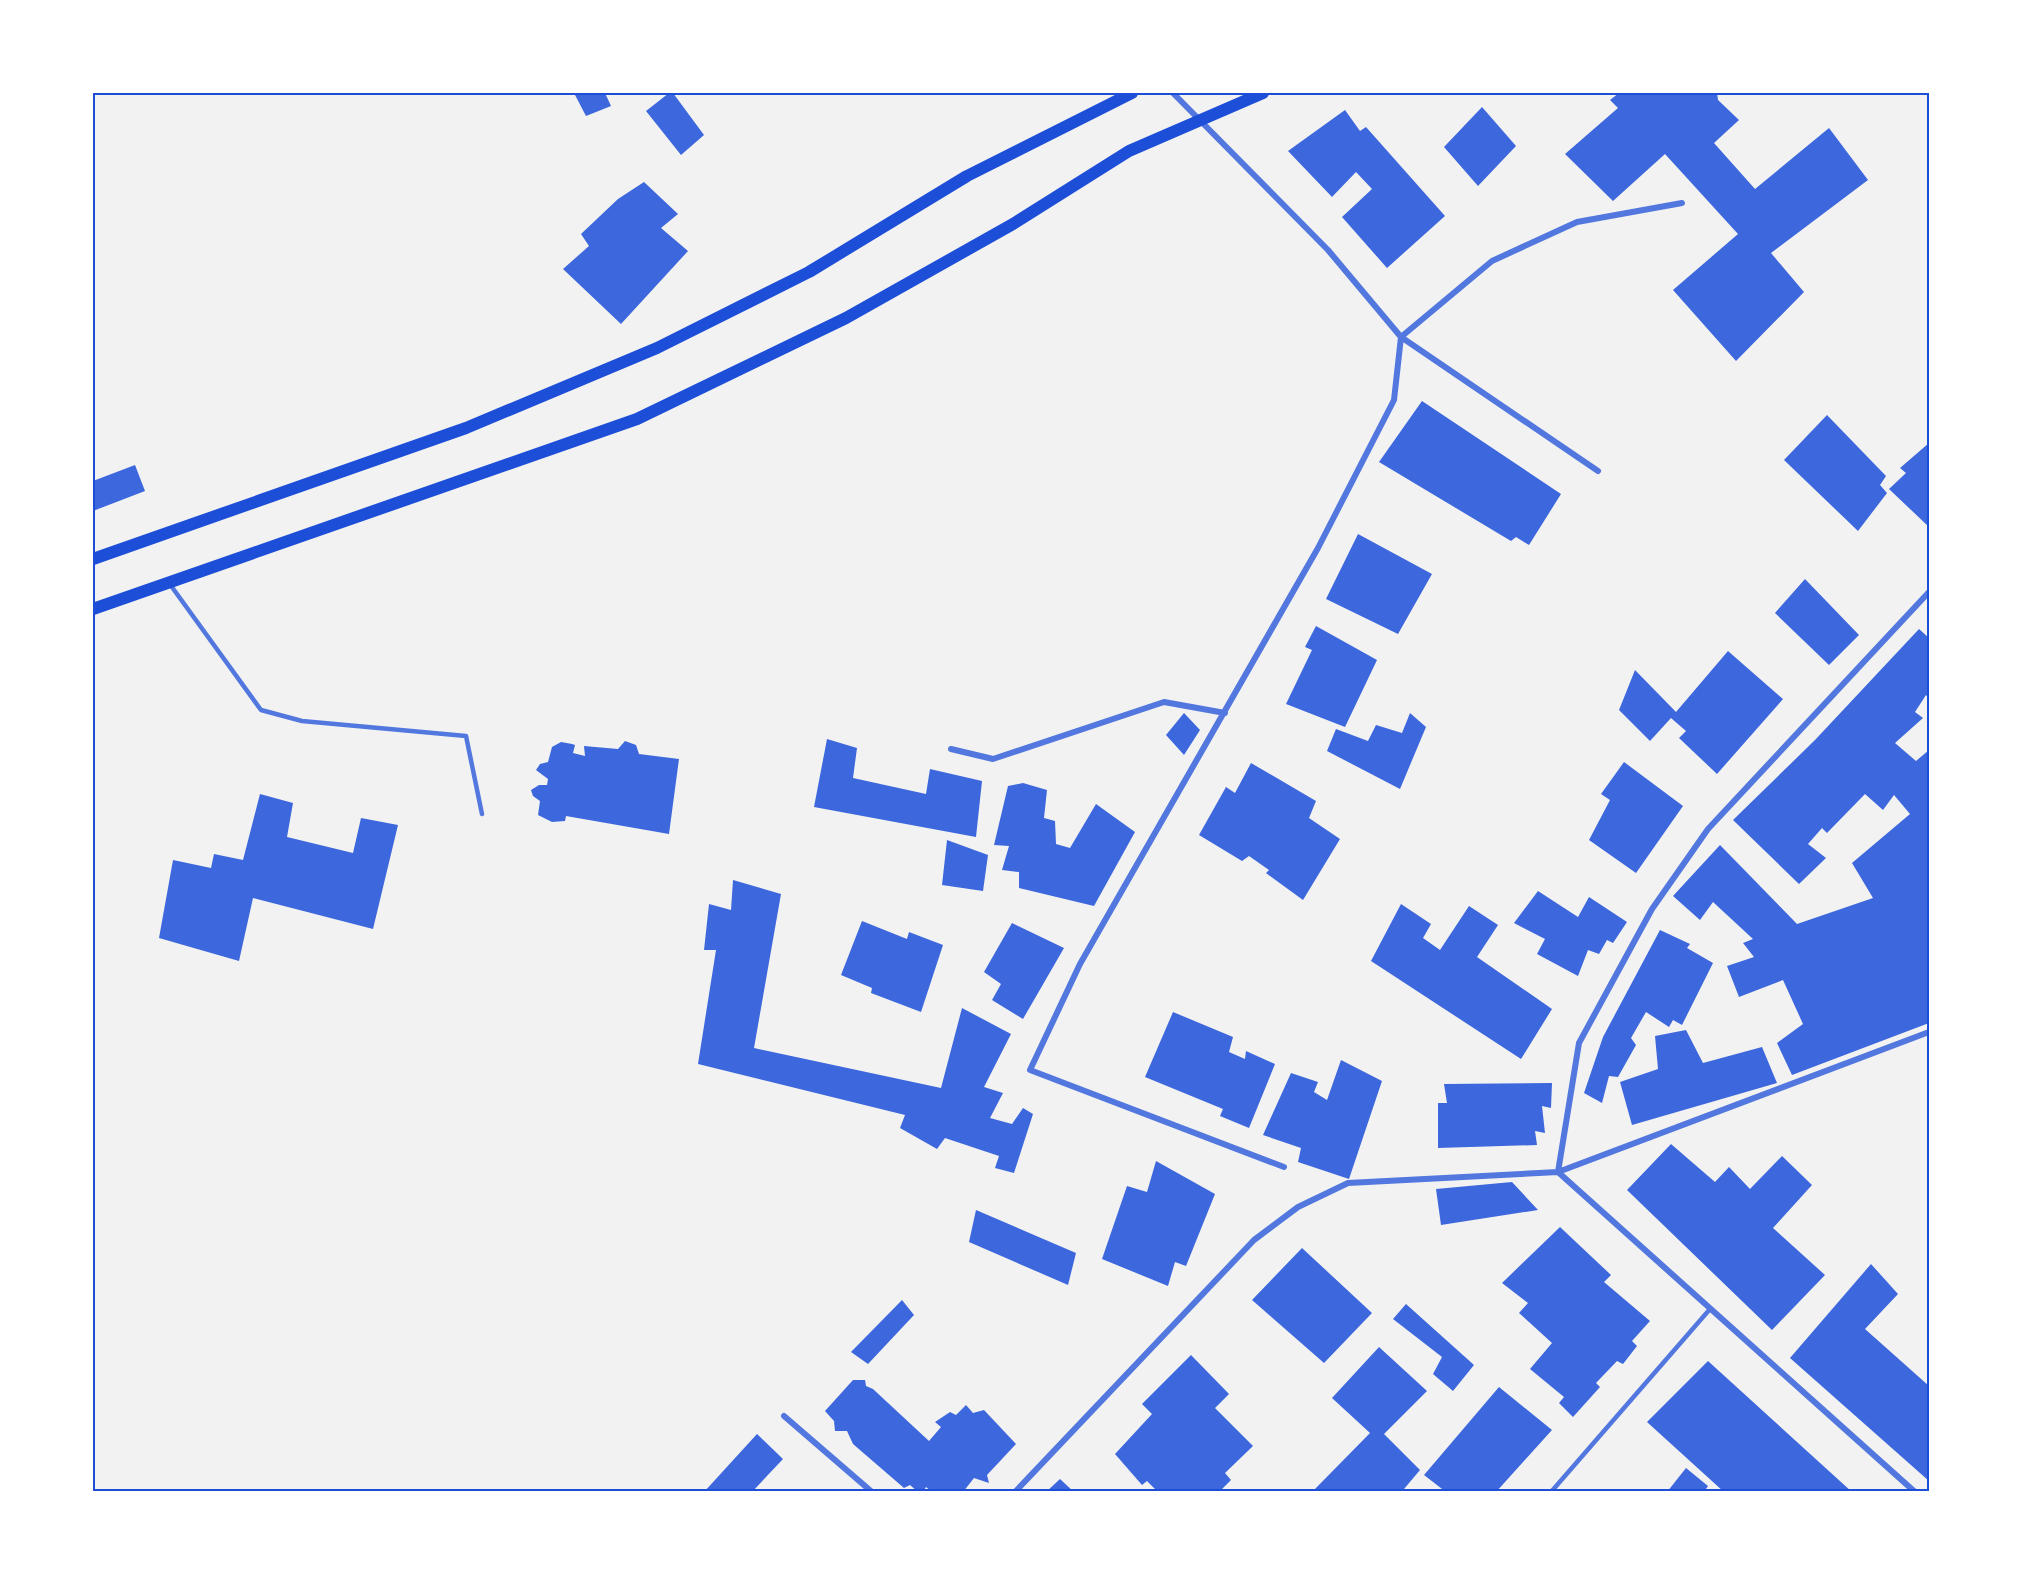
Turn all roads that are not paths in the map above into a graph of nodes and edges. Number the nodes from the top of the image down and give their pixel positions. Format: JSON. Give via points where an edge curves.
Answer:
{"nodes":[{"id":1,"x":1132,"y":93,"type":"edge"},
{"id":2,"x":1173,"y":93,"type":"edge"},
{"id":3,"x":1263,"y":93,"type":"edge"},
{"id":4,"x":1682,"y":203,"type":"dead end"},
{"id":5,"x":1401,"y":338,"type":"junction"},
{"id":6,"x":1598,"y":471,"type":"dead end"},
{"id":7,"x":93,"y":559,"type":"edge"},
{"id":8,"x":168,"y":583,"type":"junction"},
{"id":9,"x":1929,"y":592,"type":"edge"},
{"id":10,"x":93,"y":609,"type":"edge"},
{"id":11,"x":1225,"y":713,"type":"junction"},
{"id":12,"x":951,"y":749,"type":"dead end"},
{"id":13,"x":482,"y":814,"type":"dead end"},
{"id":14,"x":1929,"y":1032,"type":"edge"},
{"id":15,"x":1284,"y":1167,"type":"dead end"},
{"id":16,"x":1558,"y":1172,"type":"junction"},
{"id":17,"x":1710,"y":1309,"type":"junction"},
{"id":18,"x":784,"y":1416,"type":"dead end"},
{"id":19,"x":872,"y":1492,"type":"edge"},
{"id":20,"x":1015,"y":1492,"type":"edge"},
{"id":21,"x":1551,"y":1492,"type":"edge"},
{"id":22,"x":1915,"y":1492,"type":"edge"}],
"edges":[{"from":1,"to":7,"type":"main road","via":[[967,176],[809,272],[657,348],[466,428]]},
{"from":2,"to":5,"type":"street","via":[[1328,250]]},
{"from":3,"to":8,"type":"main road","via":[[1130,151],[1013,224],[846,318],[637,419]]},
{"from":4,"to":5,"type":"street","via":[[1578,222],[1492,261]]},
{"from":5,"to":6,"type":"street"},
{"from":5,"to":11,"type":"street","via":[[1394,400],[1318,548]]},
{"from":8,"to":10,"type":"main road"},
{"from":8,"to":13,"type":"lane","via":[[261,710],[302,721],[466,736]]},
{"from":9,"to":16,"type":"street","via":[[1708,829],[1652,909],[1579,1043]]},
{"from":11,"to":12,"type":"street","via":[[1164,702],[993,759]]},
{"from":11,"to":15,"type":"street","via":[[1080,964],[1030,1070]]},
{"from":14,"to":16,"type":"street"},
{"from":16,"to":17,"type":"street"},
{"from":16,"to":20,"type":"street","via":[[1348,1183],[1298,1207],[1254,1240]]},
{"from":17,"to":21,"type":"lane"},
{"from":17,"to":22,"type":"street"},
{"from":18,"to":19,"type":"street"}]}
